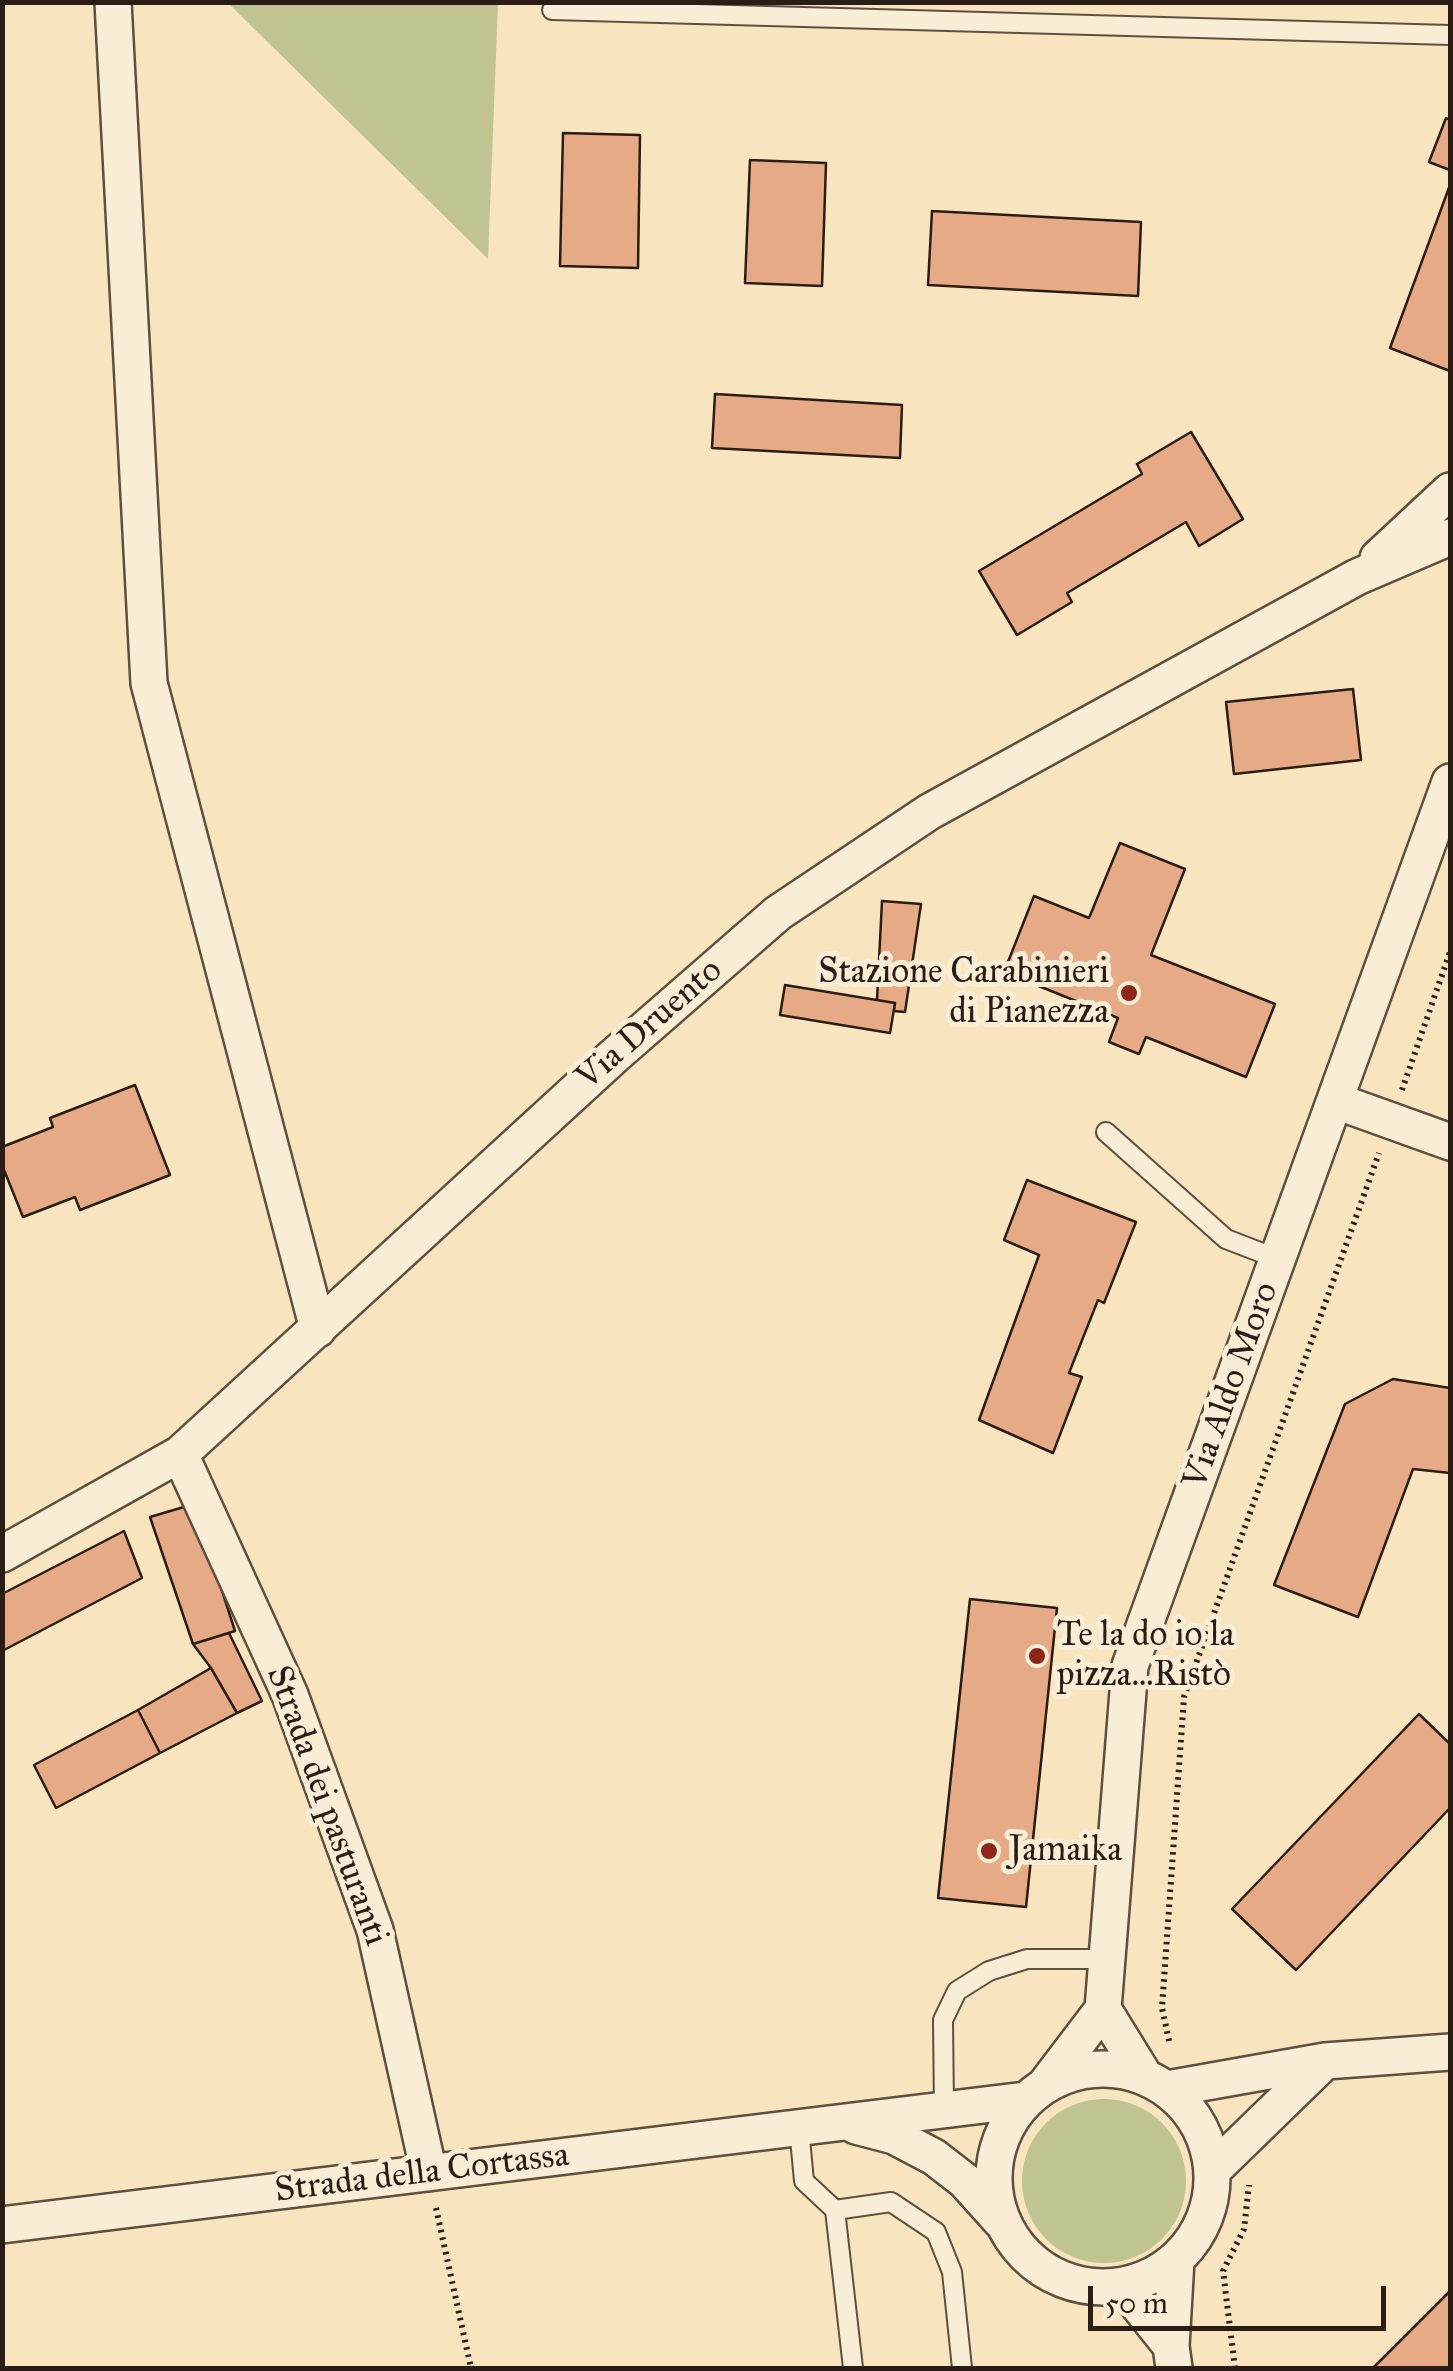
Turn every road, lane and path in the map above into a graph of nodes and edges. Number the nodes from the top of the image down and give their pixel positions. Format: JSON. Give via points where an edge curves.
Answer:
{"nodes":[{"id":1,"x":113,"y":2,"type":"edge"},
{"id":2,"x":552,"y":10,"type":"dead end"},
{"id":3,"x":1450,"y":35,"type":"edge"},
{"id":4,"x":1450,"y":491,"type":"edge"},
{"id":5,"x":1450,"y":537,"type":"edge"},
{"id":6,"x":1357,"y":577,"type":"junction"},
{"id":7,"x":1450,"y":782,"type":"edge"},
{"id":8,"x":1450,"y":952,"type":"edge"},
{"id":9,"x":1336,"y":1101,"type":"junction"},
{"id":10,"x":1391,"y":1120,"type":"junction"},
{"id":11,"x":1106,"y":1132,"type":"dead end"},
{"id":12,"x":1450,"y":1142,"type":"edge"},
{"id":13,"x":1278,"y":1259,"type":"junction"},
{"id":14,"x":318,"y":1329,"type":"junction"},
{"id":15,"x":180,"y":1454,"type":"junction"},
{"id":16,"x":2,"y":1554,"type":"edge"},
{"id":17,"x":1106,"y":1959,"type":"junction"},
{"id":18,"x":1103,"y":2010,"type":"junction"},
{"id":19,"x":1450,"y":2052,"type":"edge"},
{"id":20,"x":1325,"y":2061,"type":"junction"},
{"id":21,"x":1208,"y":2081,"type":"junction"},
{"id":22,"x":1156,"y":2083,"type":"junction"},
{"id":23,"x":1035,"y":2092,"type":"junction"},
{"id":24,"x":944,"y":2110,"type":"junction"},
{"id":25,"x":841,"y":2122,"type":"junction"},
{"id":26,"x":799,"y":2128,"type":"junction"},
{"id":27,"x":1245,"y":2142,"type":"junction"},
{"id":28,"x":1212,"y":2170,"type":"junction"},
{"id":29,"x":428,"y":2173,"type":"junction"},
{"id":30,"x":835,"y":2210,"type":"junction"},
{"id":31,"x":1002,"y":2221,"type":"junction"},
{"id":32,"x":2,"y":2225,"type":"edge"},
{"id":33,"x":1176,"y":2260,"type":"junction"},
{"id":34,"x":1123,"y":2286,"type":"junction"},
{"id":35,"x":1172,"y":2357,"type":"edge"},
{"id":36,"x":472,"y":2368,"type":"edge"},
{"id":37,"x":853,"y":2368,"type":"edge"},
{"id":38,"x":962,"y":2368,"type":"edge"},
{"id":39,"x":1236,"y":2368,"type":"edge"}],
"edges":[{"from":1,"to":14,"type":"street","via":[[149,683]]},
{"from":2,"to":3,"type":"lane"},
{"from":4,"to":6,"type":"street","name":"Via Druento"},
{"from":5,"to":6,"type":"street","name":"Via Druento"},
{"from":6,"to":14,"type":"street","name":"Via Druento","via":[[928,812],[778,913]]},
{"from":7,"to":9,"type":"street","name":"Via Aldo Moro"},
{"from":8,"to":10,"type":"path"},
{"from":9,"to":10,"type":"street"},
{"from":9,"to":13,"type":"street","name":"Via Aldo Moro"},
{"from":10,"to":12,"type":"street"},
{"from":10,"to":21,"type":"path","via":[[1184,1697],[1162,2008],[1170,2042]]},
{"from":11,"to":13,"type":"lane","via":[[1226,1239]]},
{"from":13,"to":17,"type":"street","name":"Via Aldo Moro","via":[[1130,1666]]},
{"from":14,"to":15,"type":"street","name":"Via Druento"},
{"from":15,"to":16,"type":"street","name":"Via Druento"},
{"from":15,"to":29,"type":"street","name":"Strada dei pasturanti","via":[[290,1694],[375,1930]]},
{"from":17,"to":18,"type":"street","name":"Via Aldo Moro"},
{"from":17,"to":24,"type":"lane","via":[[1027,1960],[989,1971],[957,1991],[943,2020]]},
{"from":18,"to":22,"type":"street"},
{"from":18,"to":23,"type":"street"},
{"from":19,"to":20,"type":"street"},
{"from":20,"to":21,"type":"street"},
{"from":20,"to":27,"type":"street"},
{"from":21,"to":22,"type":"street"},
{"from":22,"to":23,"type":"street","via":[[1096,2069]]},
{"from":22,"to":28,"type":"street","via":[[1190,2112],[1206,2139]]},
{"from":23,"to":24,"type":"street","name":"Strada della Cortassa"},
{"from":23,"to":31,"type":"street","via":[[1005,2127],[995,2157],[993,2189]]},
{"from":24,"to":25,"type":"street","name":"Strada della Cortassa"},
{"from":25,"to":26,"type":"street","name":"Strada della Cortassa"},
{"from":25,"to":31,"type":"street","via":[[894,2136],[934,2157]]},
{"from":26,"to":29,"type":"street","name":"Strada della Cortassa"},
{"from":26,"to":30,"type":"lane","via":[[804,2181]]},
{"from":27,"to":28,"type":"street"},
{"from":27,"to":39,"type":"path","via":[[1251,2169],[1244,2229],[1224,2271]]},
{"from":28,"to":33,"type":"street","via":[[1211,2201],[1200,2230]]},
{"from":29,"to":32,"type":"street","name":"Strada della Cortassa"},
{"from":29,"to":36,"type":"path"},
{"from":30,"to":37,"type":"lane"},
{"from":30,"to":38,"type":"lane","via":[[891,2202],[936,2232],[952,2272]]},
{"from":31,"to":34,"type":"street","via":[[1021,2252],[1050,2275],[1086,2287]]},
{"from":33,"to":34,"type":"street"},
{"from":33,"to":35,"type":"street"},
{"from":34,"to":35,"type":"street"}]}
